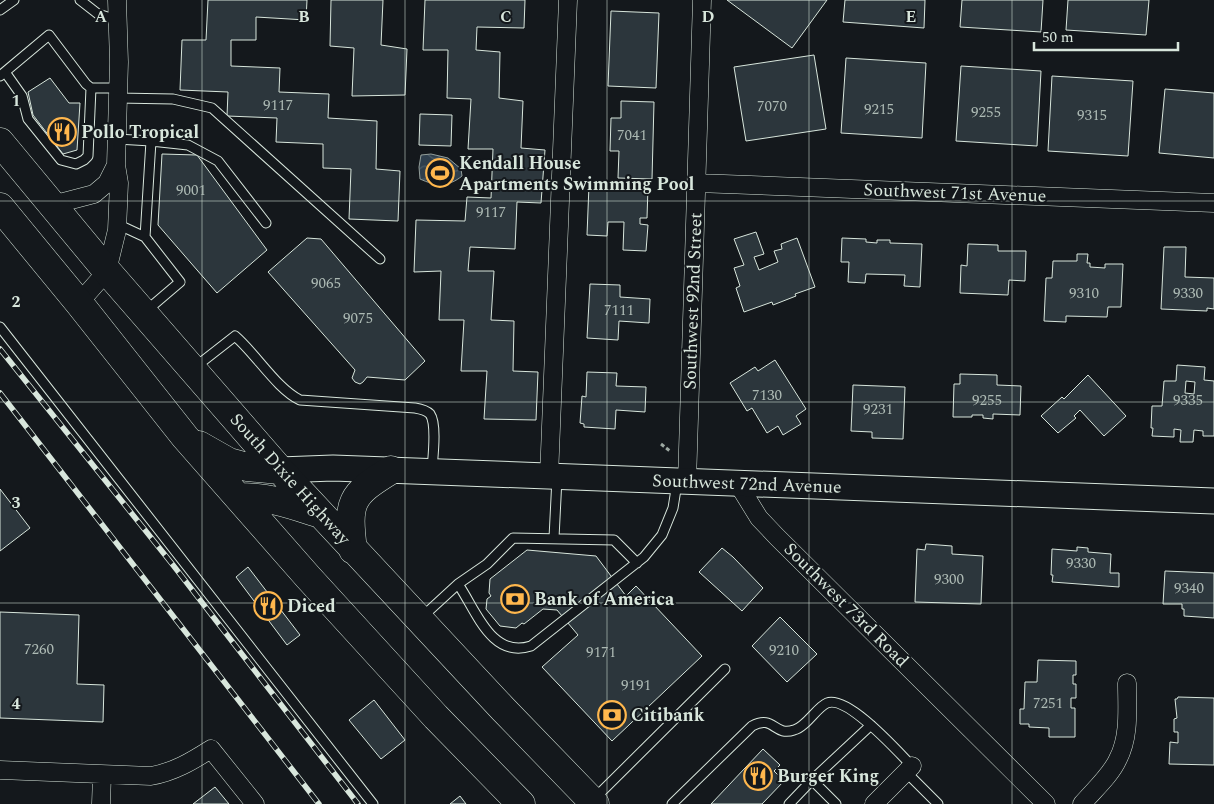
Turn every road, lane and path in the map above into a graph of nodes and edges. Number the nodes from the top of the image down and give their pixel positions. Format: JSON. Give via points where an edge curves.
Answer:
{"nodes":[{"id":1,"x":14,"y":0,"type":"edge"},
{"id":2,"x":80,"y":0,"type":"edge"},
{"id":3,"x":117,"y":0,"type":"edge"},
{"id":4,"x":568,"y":0,"type":"edge"},
{"id":5,"x":702,"y":0,"type":"edge"},
{"id":6,"x":0,"y":10,"type":"edge"},
{"id":7,"x":117,"y":20,"type":"junction"},
{"id":8,"x":2,"y":74,"type":"edge"},
{"id":9,"x":91,"y":88,"type":"junction"},
{"id":10,"x":118,"y":93,"type":"junction"},
{"id":11,"x":117,"y":139,"type":"junction"},
{"id":12,"x":151,"y":141,"type":"junction"},
{"id":13,"x":0,"y":142,"type":"edge"},
{"id":14,"x":116,"y":165,"type":"junction"},
{"id":15,"x":697,"y":183,"type":"junction"},
{"id":16,"x":1214,"y":203,"type":"edge"},
{"id":17,"x":52,"y":205,"type":"junction"},
{"id":18,"x":0,"y":207,"type":"edge"},
{"id":19,"x":266,"y":223,"type":"dead end"},
{"id":20,"x":118,"y":224,"type":"junction"},
{"id":21,"x":145,"y":237,"type":"junction"},
{"id":22,"x":380,"y":259,"type":"dead end"},
{"id":23,"x":106,"y":271,"type":"junction"},
{"id":24,"x":79,"y":303,"type":"junction"},
{"id":25,"x":144,"y":313,"type":"junction"},
{"id":26,"x":0,"y":327,"type":"edge"},
{"id":27,"x":193,"y":369,"type":"junction"},
{"id":28,"x":185,"y":437,"type":"junction"},
{"id":29,"x":661,"y":444,"type":"dead end"},
{"id":30,"x":671,"y":452,"type":"dead end"},
{"id":31,"x":280,"y":470,"type":"junction"},
{"id":32,"x":391,"y":470,"type":"junction"},
{"id":33,"x":432,"y":472,"type":"junction"},
{"id":34,"x":553,"y":477,"type":"junction"},
{"id":35,"x":682,"y":482,"type":"junction"},
{"id":36,"x":738,"y":484,"type":"junction"},
{"id":37,"x":238,"y":497,"type":"junction"},
{"id":38,"x":1214,"y":501,"type":"edge"},
{"id":39,"x":323,"y":516,"type":"junction"},
{"id":40,"x":554,"y":538,"type":"junction"},
{"id":41,"x":353,"y":550,"type":"junction"},
{"id":42,"x":637,"y":563,"type":"junction"},
{"id":43,"x":458,"y":584,"type":"junction"},
{"id":44,"x":419,"y":620,"type":"junction"},
{"id":45,"x":725,"y":669,"type":"dead end"},
{"id":46,"x":1127,"y":683,"type":"dead end"},
{"id":47,"x":871,"y":725,"type":"junction"},
{"id":48,"x":909,"y":769,"type":"junction"},
{"id":49,"x":0,"y":770,"type":"edge"},
{"id":50,"x":102,"y":775,"type":"junction"},
{"id":51,"x":812,"y":780,"type":"junction"},
{"id":52,"x":594,"y":803,"type":"edge"},
{"id":53,"x":101,"y":804,"type":"edge"},
{"id":54,"x":255,"y":804,"type":"edge"},
{"id":55,"x":373,"y":804,"type":"edge"},
{"id":56,"x":521,"y":804,"type":"edge"},
{"id":57,"x":672,"y":804,"type":"edge"},
{"id":58,"x":789,"y":804,"type":"edge"},
{"id":59,"x":836,"y":804,"type":"edge"},
{"id":60,"x":874,"y":804,"type":"edge"},
{"id":61,"x":938,"y":804,"type":"edge"},
{"id":62,"x":1046,"y":804,"type":"edge"},
{"id":63,"x":1082,"y":804,"type":"edge"}],
"edges":[{"from":1,"to":6,"type":"lane"},
{"from":2,"to":7,"type":"lane","via":[[98,14]]},
{"from":3,"to":7,"type":"street"},
{"from":4,"to":34,"type":"street"},
{"from":5,"to":15,"type":"street","name":"Southwest 92nd Street"},
{"from":7,"to":10,"type":"street"},
{"from":8,"to":9,"type":"lane","via":[[49,35]]},
{"from":8,"to":9,"type":"lane","via":[[22,96],[28,119],[61,160],[71,164],[80,163],[88,156]]},
{"from":9,"to":10,"type":"lane"},
{"from":10,"to":11,"type":"street"},
{"from":10,"to":22,"type":"lane","via":[[173,99],[212,108]]},
{"from":11,"to":12,"type":"lane"},
{"from":11,"to":14,"type":"street"},
{"from":12,"to":19,"type":"lane","via":[[188,145],[218,161]]},
{"from":12,"to":21,"type":"lane"},
{"from":13,"to":17,"type":"highway","name":"South Dixie Highway"},
{"from":14,"to":17,"type":"street","via":[[107,183],[94,194]]},
{"from":14,"to":20,"type":"street"},
{"from":15,"to":16,"type":"street","name":"Southwest 71st Avenue"},
{"from":15,"to":35,"type":"street","name":"Southwest 92nd Street"},
{"from":17,"to":23,"type":"highway","name":"South Dixie Highway"},
{"from":18,"to":24,"type":"highway"},
{"from":20,"to":21,"type":"lane"},
{"from":20,"to":23,"type":"street"},
{"from":21,"to":25,"type":"lane","via":[[180,282]]},
{"from":23,"to":24,"type":"street"},
{"from":23,"to":25,"type":"highway","name":"South Dixie Highway"},
{"from":24,"to":28,"type":"highway"},
{"from":25,"to":27,"type":"highway","name":"South Dixie Highway"},
{"from":26,"to":55,"type":"lane"},
{"from":27,"to":31,"type":"highway","name":"South Dixie Highway"},
{"from":27,"to":33,"type":"lane","via":[[235,336],[287,392],[300,400],[425,410],[431,415],[434,425]]},
{"from":28,"to":31,"type":"highway","via":[[229,462]]},
{"from":28,"to":37,"type":"highway"},
{"from":29,"to":30,"type":"path"},
{"from":31,"to":32,"type":"street","name":"Southwest 72nd Avenue"},
{"from":31,"to":39,"type":"highway","name":"South Dixie Highway"},
{"from":32,"to":33,"type":"street","name":"Southwest 72nd Avenue"},
{"from":32,"to":41,"type":"highway","via":[[370,482],[354,499],[350,514]]},
{"from":33,"to":34,"type":"street","name":"Southwest 72nd Avenue"},
{"from":34,"to":35,"type":"street","name":"Southwest 72nd Avenue"},
{"from":34,"to":40,"type":"lane"},
{"from":35,"to":36,"type":"street","name":"Southwest 72nd Avenue"},
{"from":35,"to":42,"type":"lane","via":[[662,535]]},
{"from":36,"to":38,"type":"street","name":"Southwest 72nd Avenue"},
{"from":36,"to":62,"type":"street","name":"Southwest 73rd Road","via":[[769,529]]},
{"from":37,"to":39,"type":"highway","via":[[274,499]]},
{"from":37,"to":56,"type":"highway","via":[[430,710]]},
{"from":39,"to":41,"type":"highway","name":"South Dixie Highway"},
{"from":40,"to":42,"type":"lane","via":[[614,540]]},
{"from":40,"to":43,"type":"lane","via":[[513,538],[488,564]]},
{"from":41,"to":44,"type":"highway","name":"South Dixie Highway"},
{"from":42,"to":43,"type":"lane","via":[[531,646],[522,649],[513,649],[496,641]]},
{"from":43,"to":44,"type":"lane"},
{"from":44,"to":52,"type":"highway","name":"South Dixie Highway"},
{"from":45,"to":52,"type":"lane"},
{"from":46,"to":63,"type":"street","via":[[1124,746],[1118,761]]},
{"from":47,"to":48,"type":"lane"},
{"from":47,"to":51,"type":"lane"},
{"from":47,"to":57,"type":"lane","via":[[845,706],[835,703],[827,703],[797,730],[780,730],[760,721]]},
{"from":48,"to":60,"type":"street"},
{"from":48,"to":61,"type":"lane"},
{"from":49,"to":50,"type":"street"},
{"from":50,"to":53,"type":"street"},
{"from":50,"to":54,"type":"street","via":[[151,776],[166,773],[211,749]]},
{"from":51,"to":58,"type":"lane"},
{"from":51,"to":59,"type":"lane"}]}
